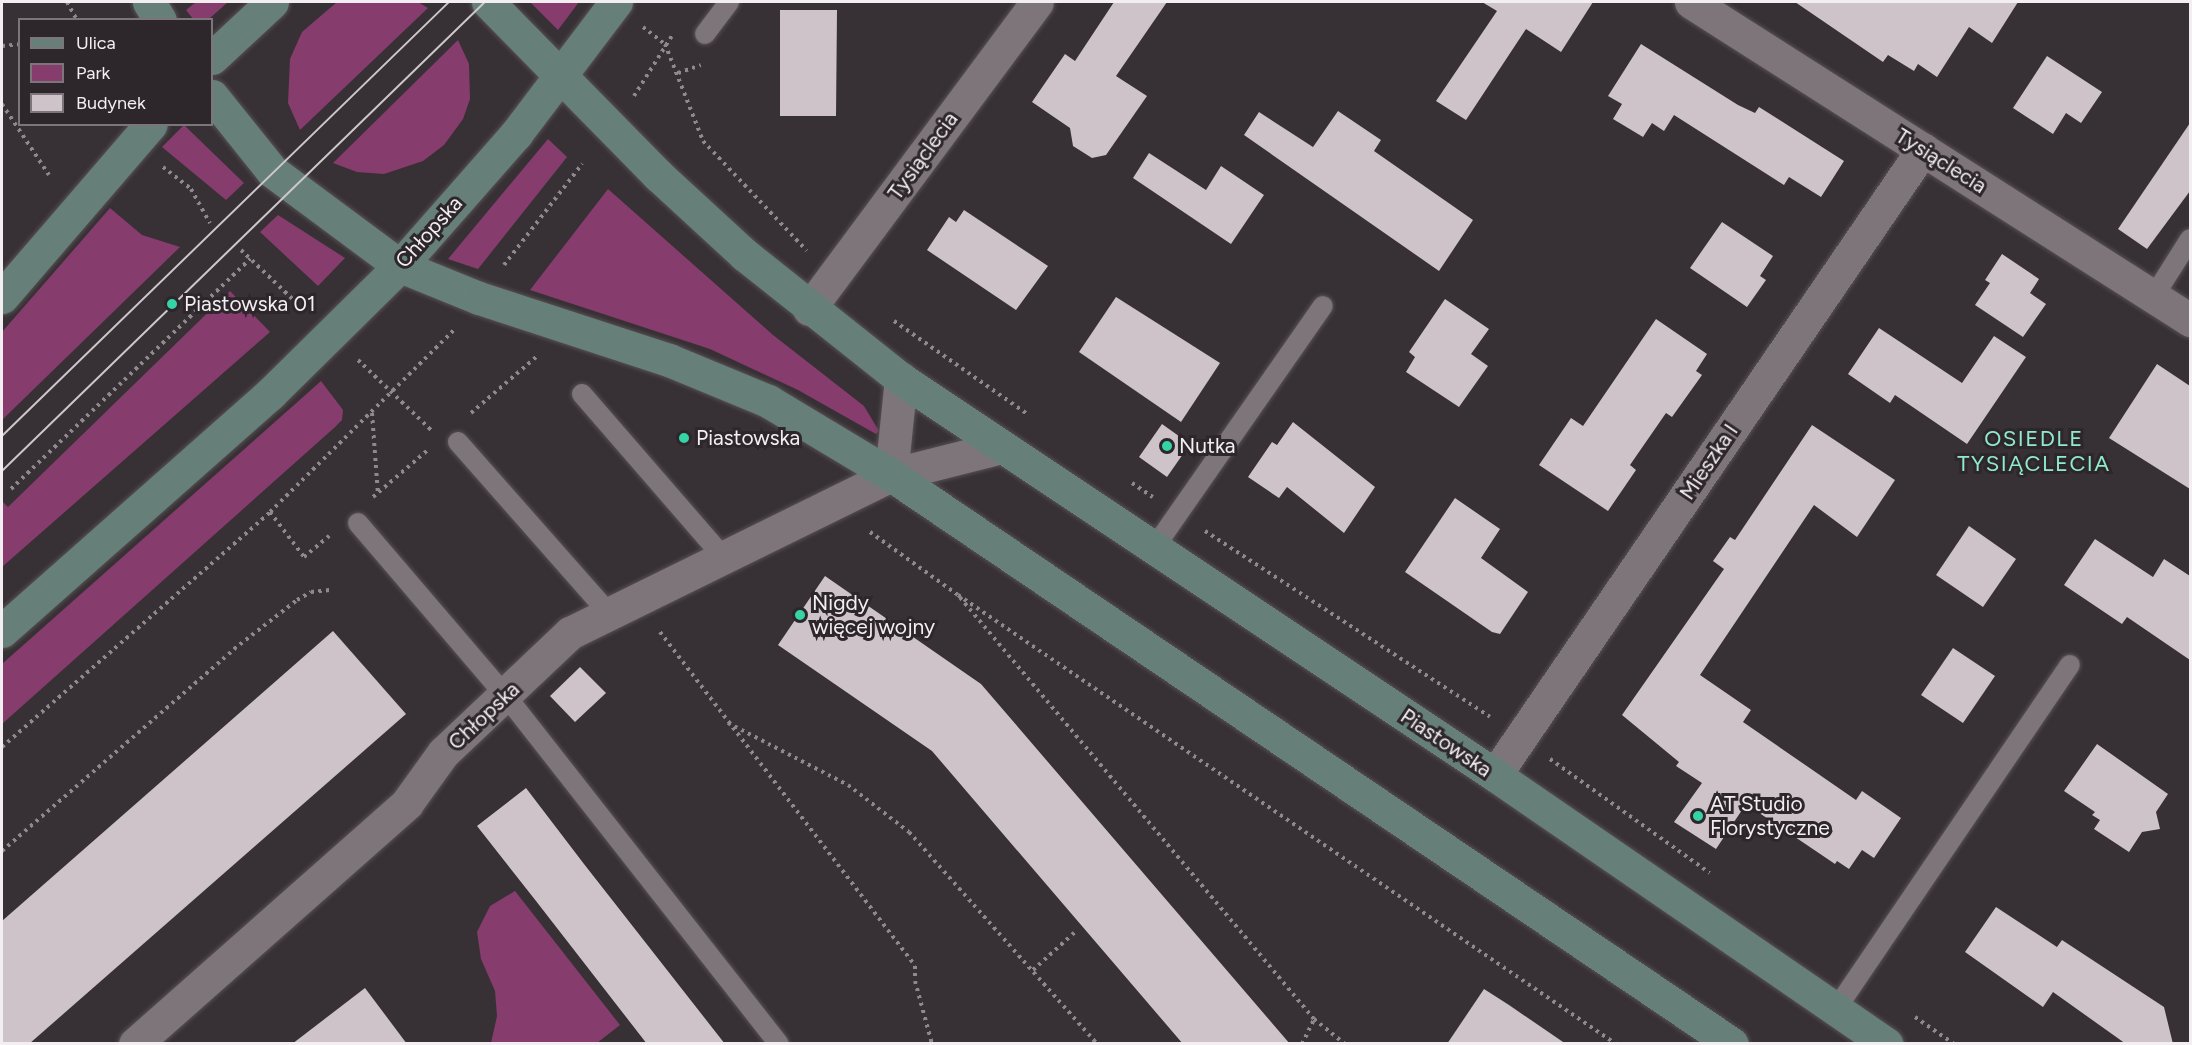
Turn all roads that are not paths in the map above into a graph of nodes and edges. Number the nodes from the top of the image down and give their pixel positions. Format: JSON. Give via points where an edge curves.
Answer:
{"nodes":[{"id":1,"x":149,"y":2,"type":"edge"},
{"id":2,"x":272,"y":2,"type":"edge"},
{"id":3,"x":488,"y":2,"type":"edge"},
{"id":4,"x":729,"y":2,"type":"edge"},
{"id":5,"x":1037,"y":2,"type":"edge"},
{"id":6,"x":1690,"y":2,"type":"edge"},
{"id":7,"x":626,"y":11,"type":"edge"},
{"id":8,"x":159,"y":18,"type":"edge"},
{"id":9,"x":705,"y":34,"type":"dead end"},
{"id":10,"x":213,"y":57,"type":"edge"},
{"id":11,"x":561,"y":77,"type":"junction"},
{"id":12,"x":213,"y":97,"type":"edge"},
{"id":13,"x":149,"y":126,"type":"edge"},
{"id":14,"x":1923,"y":149,"type":"junction"},
{"id":15,"x":2190,"y":239,"type":"edge"},
{"id":16,"x":400,"y":266,"type":"junction"},
{"id":17,"x":2154,"y":296,"type":"junction"},
{"id":18,"x":2,"y":297,"type":"edge"},
{"id":19,"x":1323,"y":306,"type":"dead end"},
{"id":20,"x":809,"y":309,"type":"junction"},
{"id":21,"x":2190,"y":320,"type":"edge"},
{"id":22,"x":901,"y":379,"type":"junction"},
{"id":23,"x":582,"y":394,"type":"dead end"},
{"id":24,"x":458,"y":442,"type":"dead end"},
{"id":25,"x":1002,"y":447,"type":"junction"},
{"id":26,"x":891,"y":475,"type":"junction"},
{"id":27,"x":358,"y":523,"type":"dead end"},
{"id":28,"x":1154,"y":548,"type":"junction"},
{"id":29,"x":723,"y":557,"type":"junction"},
{"id":30,"x":609,"y":613,"type":"junction"},
{"id":31,"x":2,"y":631,"type":"edge"},
{"id":32,"x":2070,"y":665,"type":"dead end"},
{"id":33,"x":506,"y":696,"type":"junction"},
{"id":34,"x":1495,"y":775,"type":"junction"},
{"id":35,"x":1836,"y":1009,"type":"junction"},
{"id":36,"x":136,"y":1043,"type":"edge"},
{"id":37,"x":779,"y":1044,"type":"edge"},
{"id":38,"x":1732,"y":1044,"type":"edge"},
{"id":39,"x":1886,"y":1044,"type":"edge"}],
"edges":[{"from":1,"to":8,"type":"street"},
{"from":2,"to":10,"type":"street"},
{"from":3,"to":11,"type":"street","name":"Piastowska"},
{"from":4,"to":9,"type":"lane"},
{"from":5,"to":20,"type":"street","name":"Tysiąclecia"},
{"from":6,"to":14,"type":"street","name":"Tysiąclecia"},
{"from":7,"to":11,"type":"street","name":"Chłopska"},
{"from":11,"to":16,"type":"street","name":"Chłopska"},
{"from":11,"to":20,"type":"street","name":"Piastowska","via":[[658,175]]},
{"from":12,"to":16,"type":"street","via":[[272,171]]},
{"from":13,"to":18,"type":"street"},
{"from":14,"to":17,"type":"street","name":"Tysiąclecia"},
{"from":14,"to":34,"type":"street","name":"Mieszka I"},
{"from":15,"to":17,"type":"lane"},
{"from":16,"to":26,"type":"street","via":[[479,298],[669,360],[768,401]]},
{"from":16,"to":31,"type":"street","name":"Chłopska","via":[[270,394]]},
{"from":17,"to":21,"type":"street","name":"Tysiąclecia"},
{"from":19,"to":28,"type":"lane"},
{"from":20,"to":22,"type":"street","name":"Piastowska"},
{"from":22,"to":25,"type":"street","name":"Piastowska"},
{"from":22,"to":26,"type":"street"},
{"from":23,"to":29,"type":"lane"},
{"from":24,"to":30,"type":"lane"},
{"from":25,"to":26,"type":"street"},
{"from":25,"to":28,"type":"street","name":"Piastowska"},
{"from":26,"to":29,"type":"street","name":"Chłopska"},
{"from":26,"to":38,"type":"street"},
{"from":27,"to":33,"type":"lane"},
{"from":28,"to":34,"type":"street","name":"Piastowska"},
{"from":29,"to":30,"type":"street","name":"Chłopska"},
{"from":30,"to":33,"type":"street","name":"Chłopska","via":[[570,633]]},
{"from":32,"to":35,"type":"lane"},
{"from":33,"to":36,"type":"street","name":"Chłopska","via":[[443,753],[407,803]]},
{"from":33,"to":37,"type":"lane"},
{"from":34,"to":35,"type":"street","name":"Piastowska"},
{"from":35,"to":39,"type":"street","name":"Piastowska"}]}
